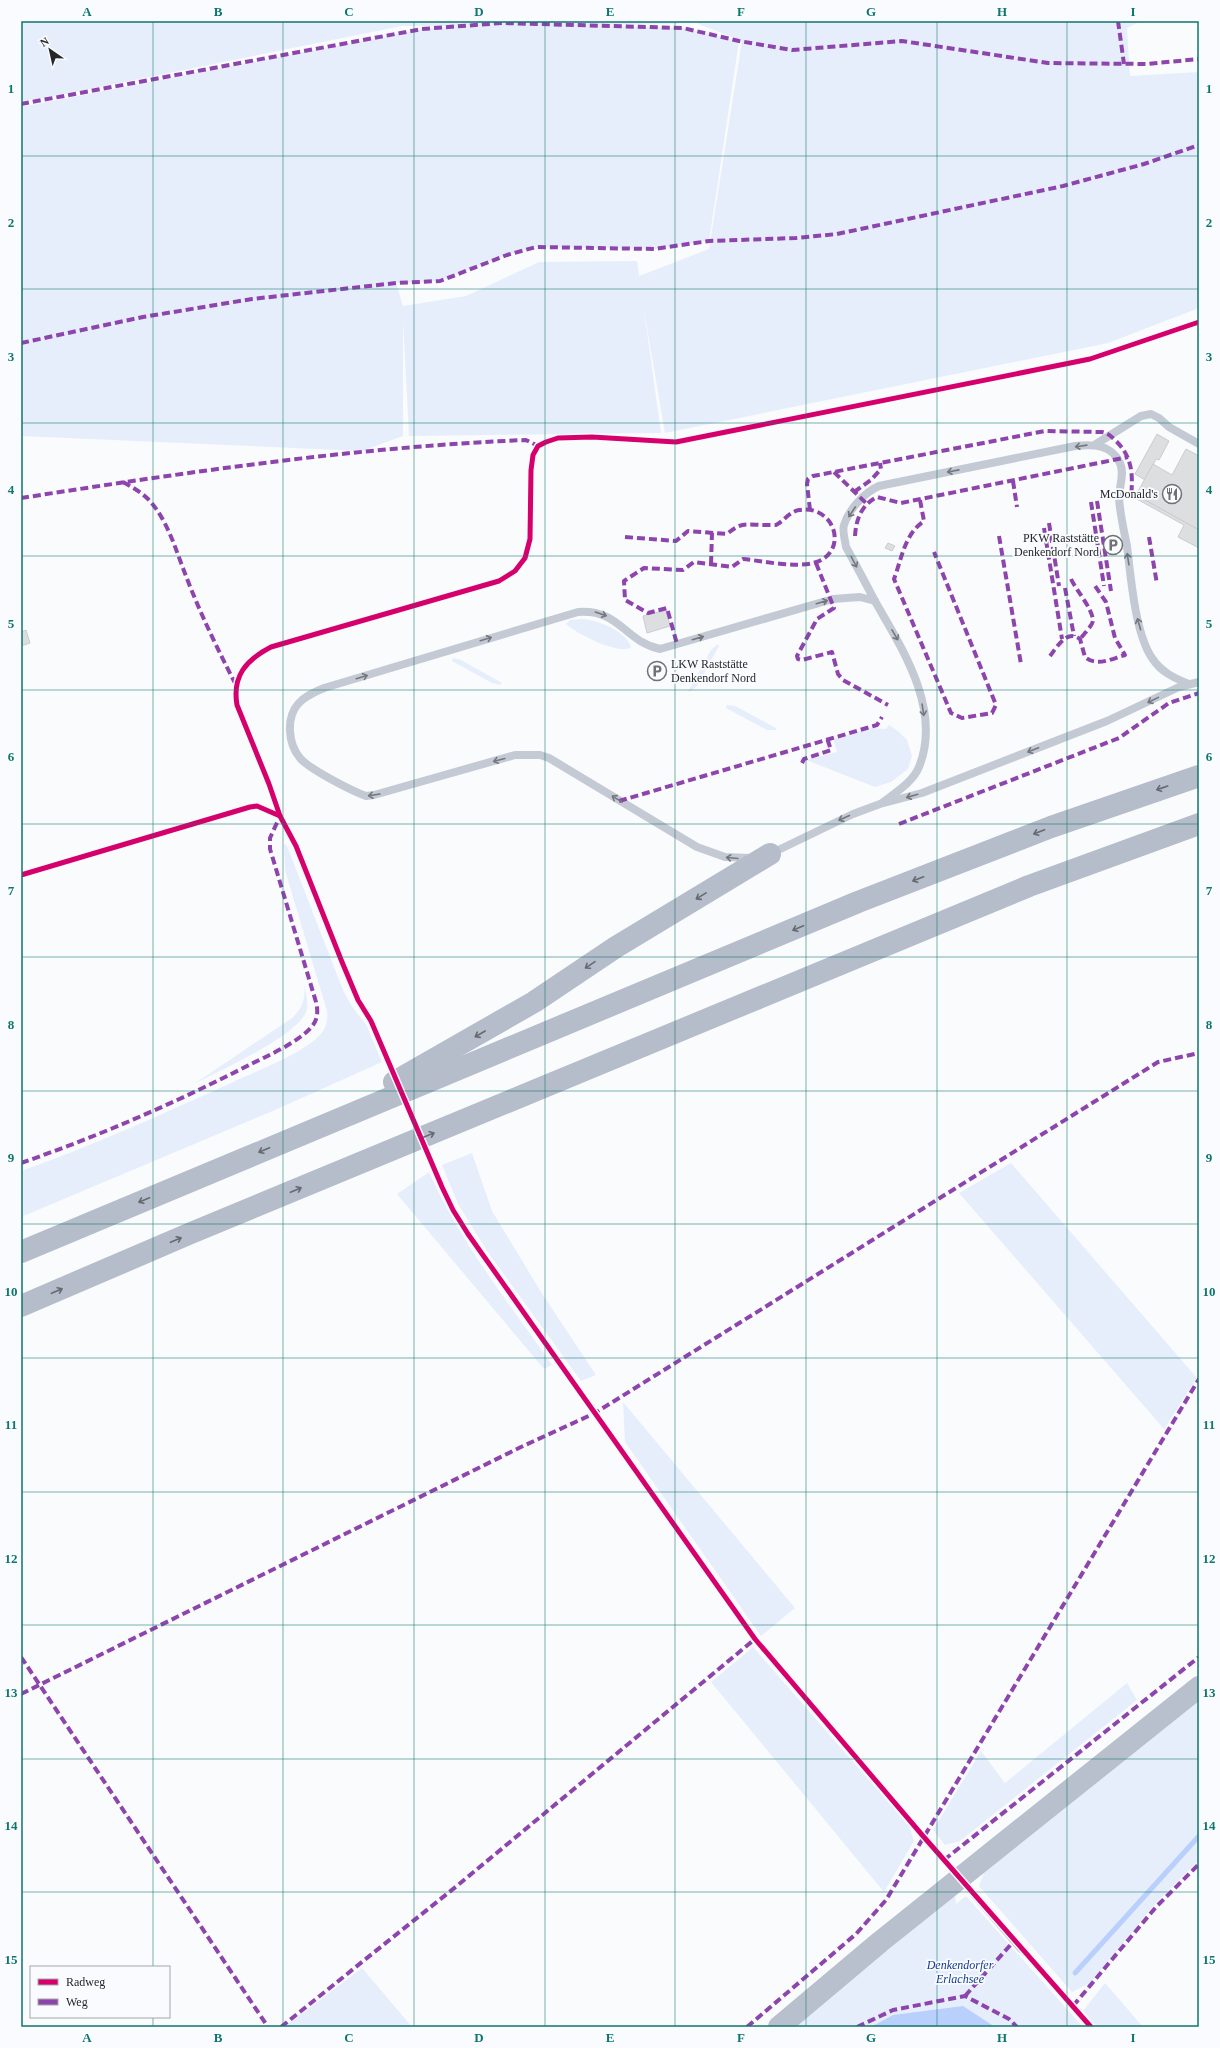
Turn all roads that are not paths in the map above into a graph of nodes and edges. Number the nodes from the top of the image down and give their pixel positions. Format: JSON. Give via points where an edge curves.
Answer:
{"nodes":[{"id":1,"x":1096,"y":444,"type":"junction"},
{"id":2,"x":1199,"y":444,"type":"edge"},
{"id":3,"x":875,"y":601,"type":"junction"},
{"id":4,"x":1199,"y":677,"type":"edge"},
{"id":5,"x":1199,"y":682,"type":"edge"},
{"id":6,"x":1189,"y":684,"type":"junction"},
{"id":7,"x":1199,"y":776,"type":"edge"},
{"id":8,"x":880,"y":804,"type":"junction"},
{"id":9,"x":1199,"y":824,"type":"edge"},
{"id":10,"x":770,"y":854,"type":"junction"},
{"id":11,"x":300,"y":1134,"type":"junction"},
{"id":12,"x":21,"y":1252,"type":"edge"},
{"id":13,"x":21,"y":1306,"type":"edge"},
{"id":14,"x":1199,"y":1687,"type":"edge"},
{"id":15,"x":961,"y":1878,"type":"junction"},
{"id":16,"x":1021,"y":1949,"type":"dead end"},
{"id":17,"x":779,"y":2027,"type":"edge"}],
"edges":[{"from":1,"to":2,"type":"lane","via":[[1141,416],[1151,414]]},
{"from":1,"to":3,"type":"lane","one_way":true,"via":[[1075,446],[879,486],[867,493],[844,526],[846,547]]},
{"from":6,"to":1,"type":"lane","one_way":true,"via":[[1165,673],[1147,649],[1138,618],[1119,499],[1122,469],[1115,455]]},
{"from":3,"to":8,"type":"lane","one_way":true,"via":[[914,672],[925,723],[919,768],[905,785]]},
{"from":10,"to":3,"type":"lane","one_way":true,"via":[[747,859],[725,857],[697,846],[540,755],[516,755],[374,796],[366,796],[299,758],[294,750],[290,731],[293,714],[303,699],[324,688],[578,612],[591,611],[601,614],[614,620],[643,644],[660,649],[833,599],[860,597]]},
{"from":4,"to":6,"type":"lane"},
{"from":5,"to":6,"type":"lane"},
{"from":6,"to":8,"type":"lane","one_way":true,"via":[[1100,724],[922,793]]},
{"from":7,"to":11,"type":"highway","one_way":true,"via":[[1051,827],[858,902]]},
{"from":8,"to":10,"type":"lane","one_way":true},
{"from":13,"to":9,"type":"highway","one_way":true,"via":[[1029,886]]},
{"from":10,"to":11,"type":"highway","one_way":true,"via":[[616,947],[534,1002]]},
{"from":11,"to":12,"type":"highway","one_way":true},
{"from":14,"to":15,"type":"main road"},
{"from":15,"to":16,"type":"lane"},
{"from":15,"to":17,"type":"main road"}]}
